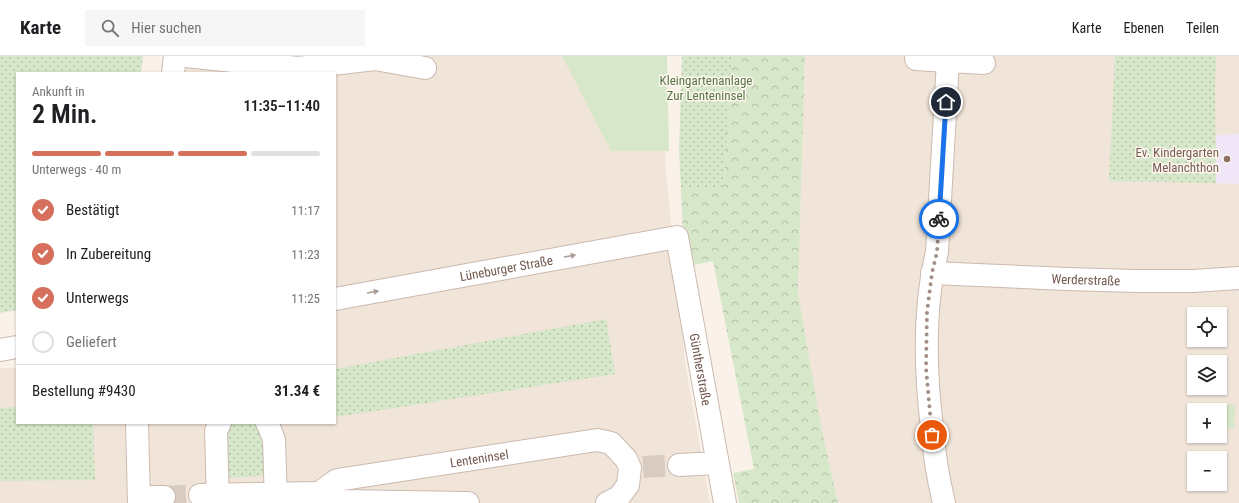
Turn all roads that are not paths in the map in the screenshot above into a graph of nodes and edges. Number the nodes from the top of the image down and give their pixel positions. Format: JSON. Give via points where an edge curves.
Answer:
{"nodes":[{"id":1,"x":175,"y":56,"type":"edge"},
{"id":2,"x":186,"y":56,"type":"edge"},
{"id":3,"x":916,"y":59,"type":"dead end"},
{"id":4,"x":948,"y":61,"type":"junction"},
{"id":5,"x":984,"y":63,"type":"dead end"},
{"id":6,"x":425,"y":68,"type":"dead end"},
{"id":7,"x":173,"y":72,"type":"edge"},
{"id":8,"x":677,"y":236,"type":"joint"},
{"id":9,"x":932,"y":273,"type":"junction"},
{"id":10,"x":1239,"y":278,"type":"edge"},
{"id":11,"x":336,"y":299,"type":"edge"},
{"id":12,"x":16,"y":347,"type":"edge"},
{"id":13,"x":0,"y":350,"type":"edge"},
{"id":14,"x":137,"y":424,"type":"edge"},
{"id":15,"x":220,"y":424,"type":"edge"},
{"id":16,"x":268,"y":424,"type":"edge"},
{"id":17,"x":717,"y":463,"type":"junction"},
{"id":18,"x":679,"y":465,"type":"tunnel mouth"},
{"id":19,"x":319,"y":493,"type":"junction"},
{"id":20,"x":164,"y":497,"type":"tunnel mouth"},
{"id":21,"x":212,"y":498,"type":"edge"},
{"id":22,"x":276,"y":498,"type":"edge"},
{"id":23,"x":139,"y":500,"type":"edge"},
{"id":24,"x":468,"y":503,"type":"edge"},
{"id":25,"x":607,"y":503,"type":"edge"},
{"id":26,"x":725,"y":503,"type":"edge"},
{"id":27,"x":944,"y":503,"type":"edge"}],
"edges":[{"from":1,"to":7,"type":"street"},
{"from":2,"to":6,"type":"street","via":[[298,68],[375,59]]},
{"from":3,"to":4,"type":"street"},
{"from":4,"to":5,"type":"street"},
{"from":4,"to":9,"type":"street","via":[[937,252]]},
{"from":11,"to":8,"type":"street","name":"Lüneburger Straße","one_way":true},
{"from":8,"to":17,"type":"street","name":"Güntherstraße"},
{"from":9,"to":10,"type":"street","name":"Werderstraße","via":[[1128,281]]},
{"from":9,"to":27,"type":"street","via":[[927,312],[926,368],[934,447]]},
{"from":12,"to":13,"type":"street"},
{"from":14,"to":23,"type":"street"},
{"from":15,"to":21,"type":"street","via":[[216,431]]},
{"from":16,"to":22,"type":"street","via":[[274,440]]},
{"from":17,"to":18,"type":"street"},
{"from":17,"to":26,"type":"street","name":"Güntherstraße"},
{"from":19,"to":22,"type":"street"},
{"from":19,"to":24,"type":"street","via":[[340,500]]},
{"from":19,"to":25,"type":"street","name":"Lenteninsel","via":[[337,480],[597,440],[611,443],[636,468],[619,497]]},
{"from":20,"to":23,"type":"street"},
{"from":21,"to":22,"type":"street"}]}
